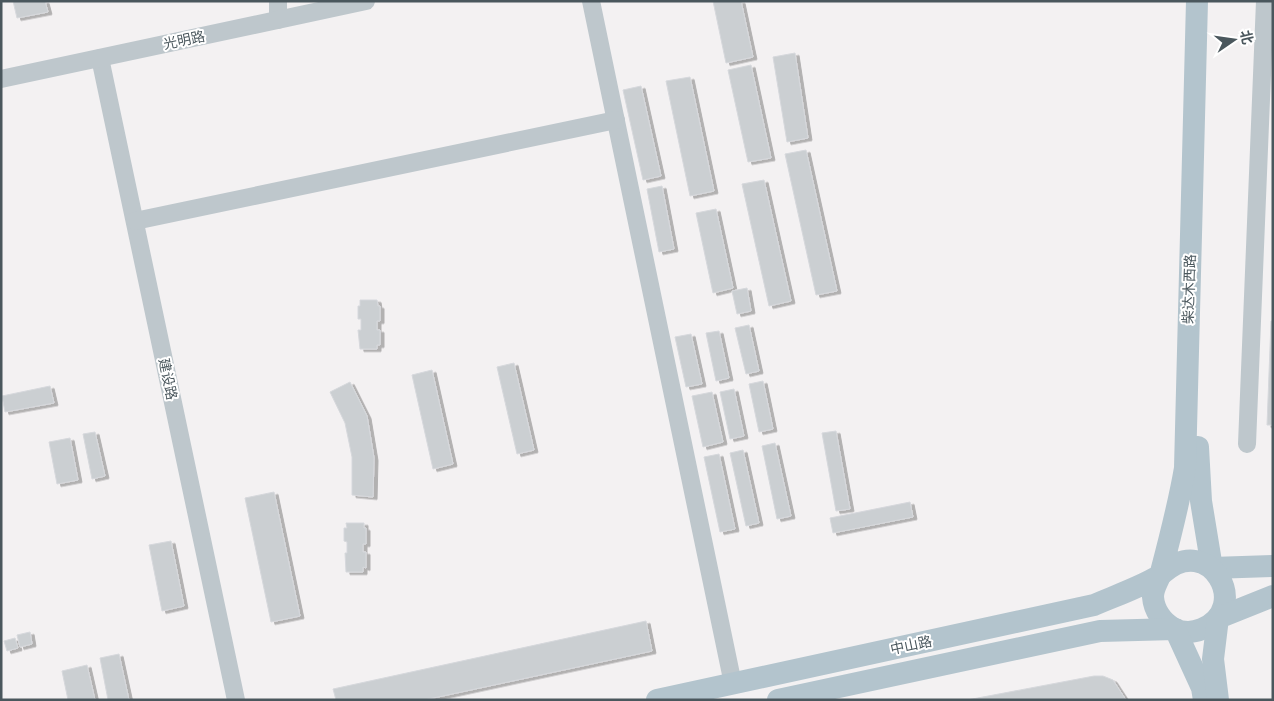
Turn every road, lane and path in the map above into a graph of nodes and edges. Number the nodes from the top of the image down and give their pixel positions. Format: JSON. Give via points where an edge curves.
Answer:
{"nodes":[{"id":1,"x":278,"y":1,"type":"edge"},
{"id":2,"x":366,"y":1,"type":"edge"},
{"id":3,"x":591,"y":1,"type":"edge"},
{"id":4,"x":1197,"y":1,"type":"edge"},
{"id":5,"x":1211,"y":1,"type":"edge"},
{"id":6,"x":1265,"y":1,"type":"edge"},
{"id":7,"x":278,"y":20,"type":"junction"},
{"id":8,"x":100,"y":58,"type":"junction"},
{"id":9,"x":1,"y":79,"type":"edge"},
{"id":10,"x":616,"y":120,"type":"junction"},
{"id":11,"x":135,"y":221,"type":"junction"},
{"id":12,"x":1247,"y":444,"type":"dead end"},
{"id":13,"x":1273,"y":566,"type":"edge"},
{"id":14,"x":1212,"y":568,"type":"junction"},
{"id":15,"x":1160,"y":575,"type":"junction"},
{"id":16,"x":1273,"y":596,"type":"edge"},
{"id":17,"x":1218,"y":618,"type":"junction"},
{"id":18,"x":1176,"y":629,"type":"junction"},
{"id":19,"x":733,"y":684,"type":"junction"},
{"id":20,"x":236,"y":700,"type":"edge"},
{"id":21,"x":657,"y":700,"type":"edge"},
{"id":22,"x":778,"y":700,"type":"edge"},
{"id":23,"x":1204,"y":700,"type":"edge"},
{"id":24,"x":1218,"y":700,"type":"edge"}],
"edges":[{"from":1,"to":7,"type":"street"},
{"from":2,"to":7,"type":"street","name":"光明路"},
{"from":3,"to":10,"type":"street"},
{"from":4,"to":15,"type":"main road","name":"柴达木西路","via":[[1184,468]]},
{"from":5,"to":14,"type":"main road","name":"柴达木西路","via":[[1198,466]]},
{"from":6,"to":12,"type":"street"},
{"from":7,"to":8,"type":"street","name":"光明路"},
{"from":8,"to":9,"type":"street","name":"光明路"},
{"from":8,"to":11,"type":"street","name":"建设路"},
{"from":10,"to":11,"type":"street"},
{"from":10,"to":19,"type":"street"},
{"from":11,"to":20,"type":"street","name":"建设路"},
{"from":13,"to":14,"type":"main road"},
{"from":14,"to":15,"type":"main road","via":[[1197,561],[1182,561]]},
{"from":14,"to":17,"type":"main road","via":[[1224,588],[1223,608]]},
{"from":15,"to":18,"type":"main road","via":[[1154,589],[1154,604],[1164,622]]},
{"from":15,"to":19,"type":"main road","name":"中山路","via":[[1094,606]]},
{"from":16,"to":17,"type":"main road"},
{"from":17,"to":18,"type":"main road","via":[[1197,631]]},
{"from":17,"to":24,"type":"main road","via":[[1213,660]]},
{"from":18,"to":22,"type":"main road","name":"中山路","via":[[1100,630]]},
{"from":18,"to":23,"type":"main road","via":[[1202,688]]},
{"from":19,"to":21,"type":"main road","name":"中山路"}]}
